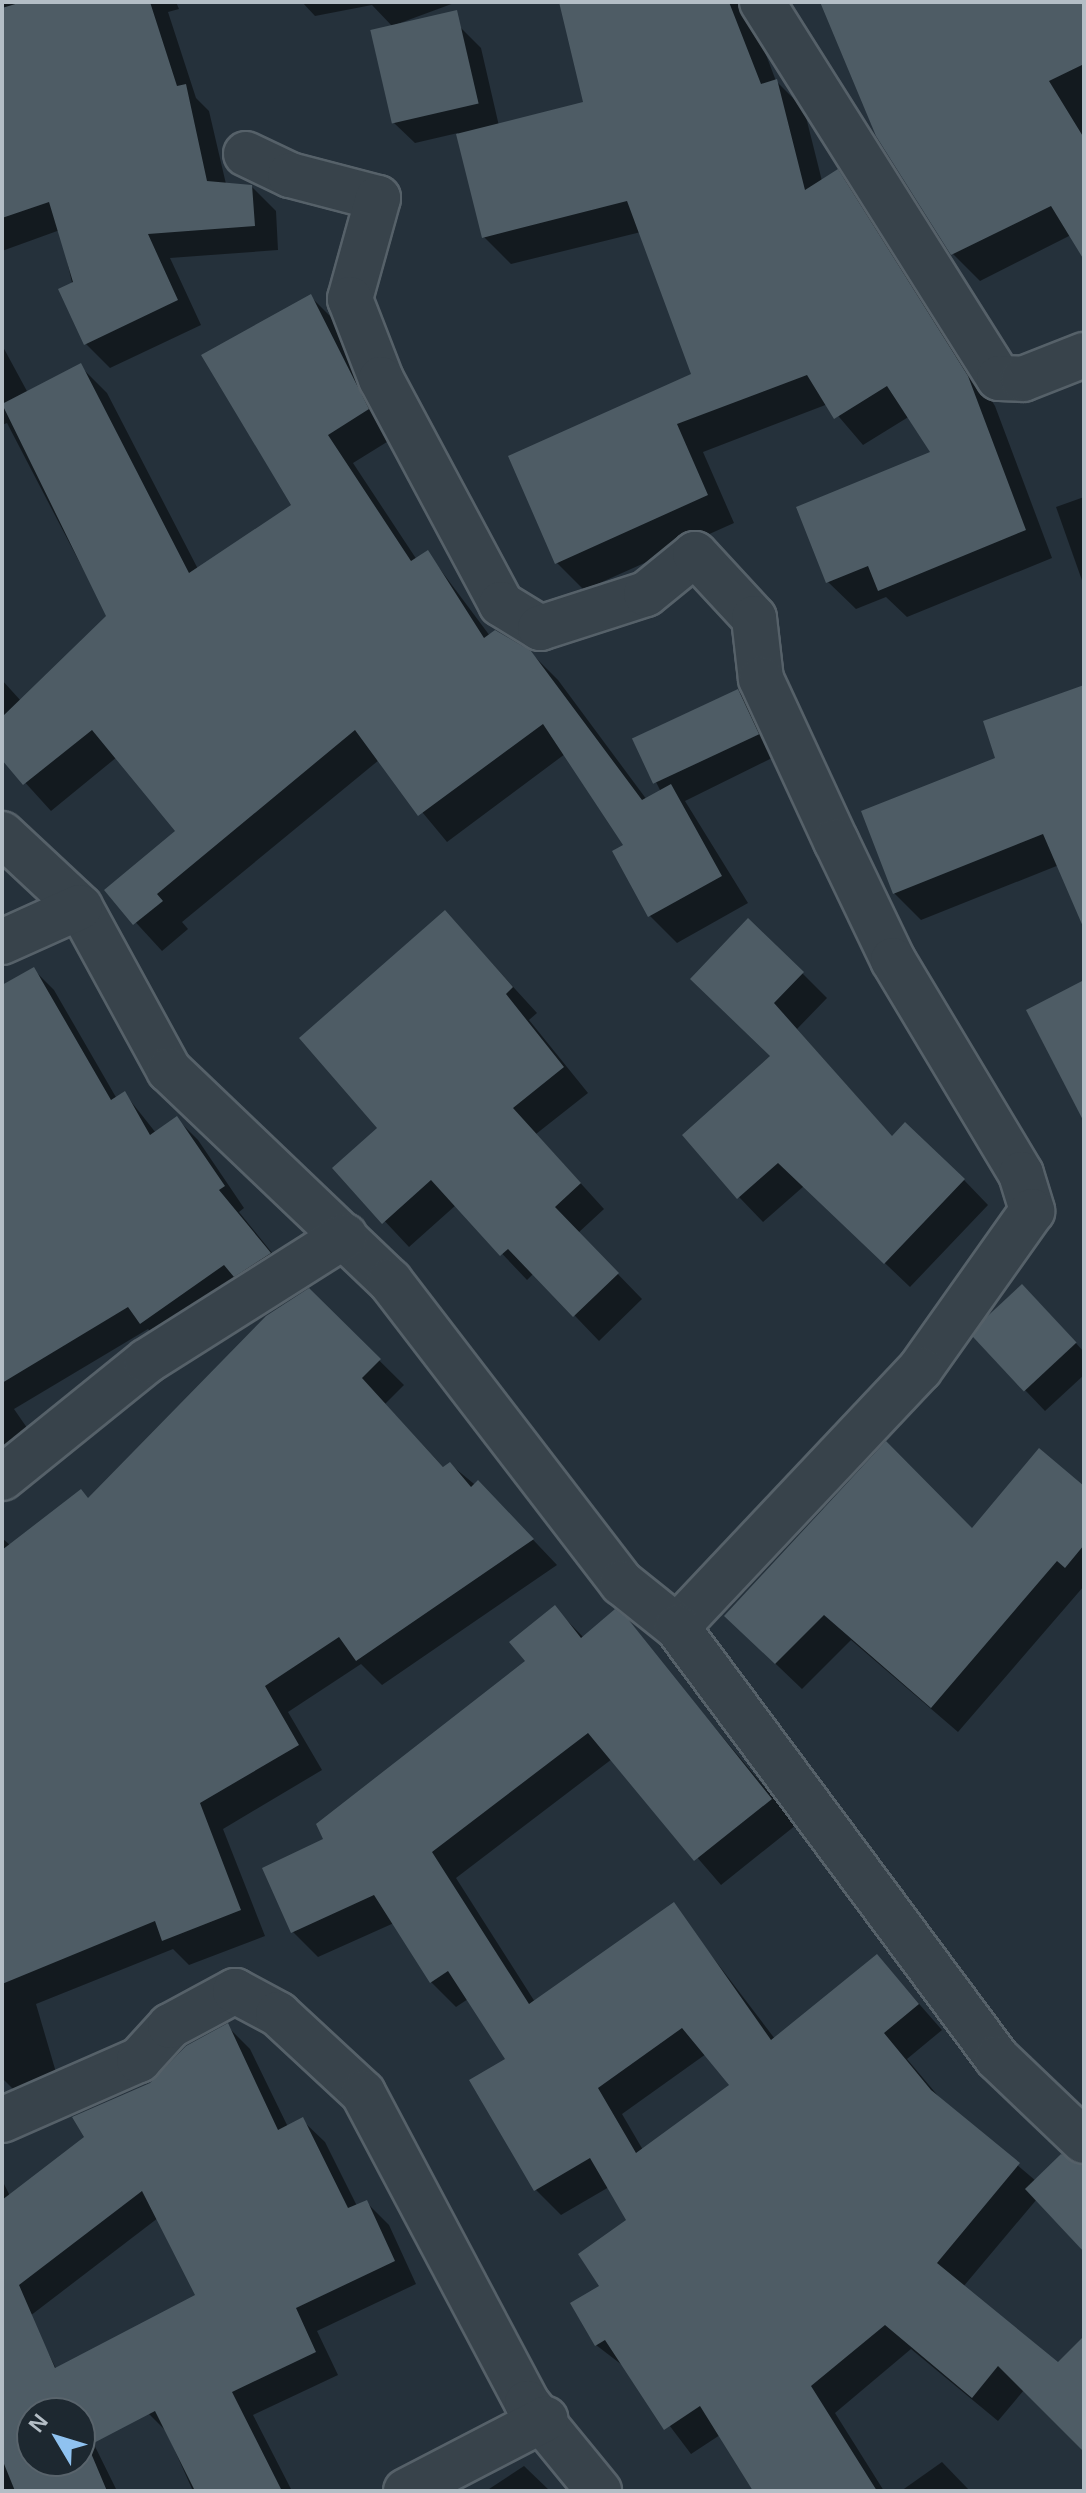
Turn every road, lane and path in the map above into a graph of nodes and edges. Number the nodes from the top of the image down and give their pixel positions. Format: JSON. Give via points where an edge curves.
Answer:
{"nodes":[{"id":1,"x":762,"y":2,"type":"edge"},
{"id":2,"x":246,"y":154,"type":"dead end"},
{"id":3,"x":1084,"y":355,"type":"edge"},
{"id":4,"x":2,"y":834,"type":"edge"},
{"id":5,"x":80,"y":907,"type":"junction"},
{"id":6,"x":2,"y":942,"type":"edge"},
{"id":7,"x":345,"y":1236,"type":"junction"},
{"id":8,"x":2,"y":1478,"type":"edge"},
{"id":9,"x":677,"y":1627,"type":"junction"},
{"id":10,"x":2,"y":2120,"type":"edge"},
{"id":11,"x":1084,"y":2141,"type":"edge"},
{"id":12,"x":545,"y":2419,"type":"junction"},
{"id":13,"x":406,"y":2491,"type":"edge"},
{"id":14,"x":599,"y":2491,"type":"edge"}],
"edges":[{"from":1,"to":3,"type":"street","via":[[999,378],[1023,379]]},
{"from":2,"to":9,"type":"street","via":[[290,175],[378,198],[350,299],[381,379],[501,604],[540,628],[646,594],[695,554],[754,618],[761,679],[836,841],[893,960],[1021,1174],[1032,1211],[920,1369]]},
{"from":4,"to":5,"type":"street"},
{"from":5,"to":6,"type":"street"},
{"from":5,"to":7,"type":"street","via":[[169,1070]]},
{"from":7,"to":8,"type":"street","via":[[147,1361]]},
{"from":7,"to":9,"type":"street","via":[[390,1281],[622,1583]]},
{"from":9,"to":11,"type":"street","via":[[997,2058]]},
{"from":10,"to":12,"type":"street","via":[[139,2060],[170,2026],[235,1991],[267,2008],[363,2093],[527,2403]]},
{"from":12,"to":13,"type":"street"},
{"from":12,"to":14,"type":"street"}]}
